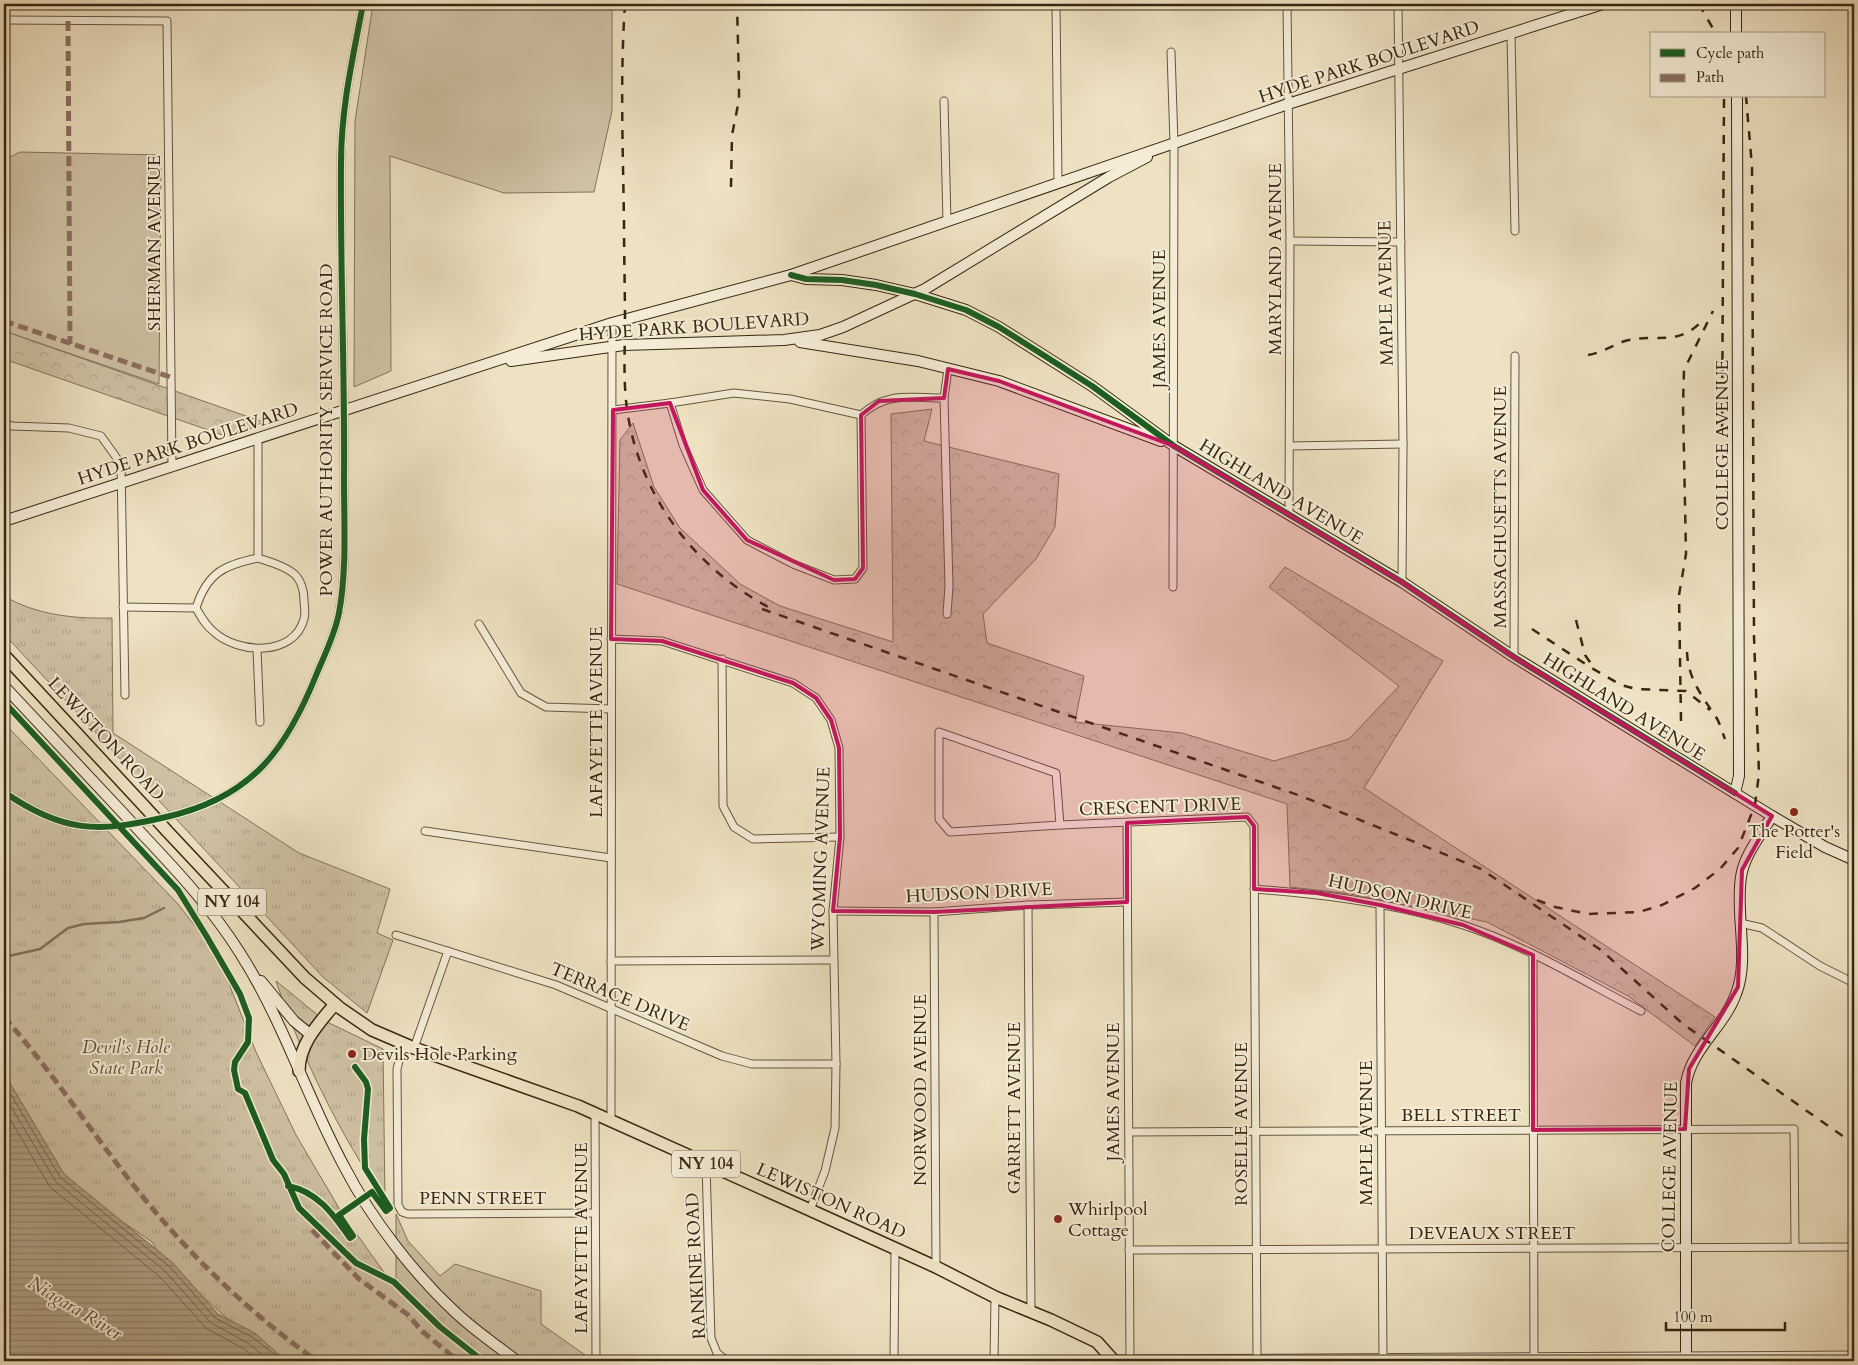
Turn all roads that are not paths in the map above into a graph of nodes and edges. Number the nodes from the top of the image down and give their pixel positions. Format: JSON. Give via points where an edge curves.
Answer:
{"nodes":[{"id":1,"x":363,"y":4,"type":"edge"},
{"id":2,"x":1056,"y":4,"type":"edge"},
{"id":3,"x":1286,"y":4,"type":"edge"},
{"id":4,"x":1398,"y":4,"type":"edge"},
{"id":5,"x":1603,"y":4,"type":"edge"},
{"id":6,"x":1736,"y":4,"type":"edge"},
{"id":7,"x":4,"y":20,"type":"edge"},
{"id":8,"x":1736,"y":32,"type":"edge"},
{"id":9,"x":1511,"y":35,"type":"junction"},
{"id":10,"x":1171,"y":52,"type":"dead end"},
{"id":11,"x":1399,"y":69,"type":"junction"},
{"id":12,"x":1736,"y":98,"type":"edge"},
{"id":13,"x":944,"y":102,"type":"dead end"},
{"id":14,"x":1288,"y":104,"type":"junction"},
{"id":15,"x":1174,"y":143,"type":"junction"},
{"id":16,"x":1058,"y":183,"type":"junction"},
{"id":17,"x":947,"y":222,"type":"junction"},
{"id":18,"x":1515,"y":231,"type":"dead end"},
{"id":19,"x":1290,"y":241,"type":"junction"},
{"id":20,"x":1401,"y":242,"type":"junction"},
{"id":21,"x":791,"y":275,"type":"junction"},
{"id":22,"x":915,"y":294,"type":"junction"},
{"id":23,"x":612,"y":323,"type":"junction"},
{"id":24,"x":784,"y":340,"type":"junction"},
{"id":25,"x":612,"y":347,"type":"junction"},
{"id":26,"x":1515,"y":356,"type":"dead end"},
{"id":27,"x":467,"y":369,"type":"junction"},
{"id":28,"x":948,"y":369,"type":"junction"},
{"id":29,"x":944,"y":398,"type":"junction"},
{"id":30,"x":670,"y":403,"type":"junction"},
{"id":31,"x":345,"y":408,"type":"junction"},
{"id":32,"x":613,"y":410,"type":"junction"},
{"id":33,"x":861,"y":415,"type":"junction"},
{"id":34,"x":4,"y":423,"type":"edge"},
{"id":35,"x":258,"y":439,"type":"junction"},
{"id":36,"x":1403,"y":444,"type":"junction"},
{"id":37,"x":1174,"y":446,"type":"junction"},
{"id":38,"x":1290,"y":446,"type":"junction"},
{"id":39,"x":172,"y":466,"type":"junction"},
{"id":40,"x":122,"y":482,"type":"junction"},
{"id":41,"x":1289,"y":514,"type":"junction"},
{"id":42,"x":4,"y":521,"type":"edge"},
{"id":43,"x":258,"y":558,"type":"junction"},
{"id":44,"x":1402,"y":582,"type":"junction"},
{"id":45,"x":1174,"y":587,"type":"dead end"},
{"id":46,"x":123,"y":607,"type":"junction"},
{"id":47,"x":196,"y":608,"type":"junction"},
{"id":48,"x":947,"y":614,"type":"dead end"},
{"id":49,"x":479,"y":624,"type":"dead end"},
{"id":50,"x":611,"y":639,"type":"junction"},
{"id":51,"x":257,"y":649,"type":"junction"},
{"id":52,"x":4,"y":655,"type":"edge"},
{"id":53,"x":1514,"y":657,"type":"junction"},
{"id":54,"x":722,"y":659,"type":"junction"},
{"id":55,"x":4,"y":686,"type":"edge"},
{"id":56,"x":125,"y":695,"type":"dead end"},
{"id":57,"x":611,"y":709,"type":"junction"},
{"id":58,"x":260,"y":722,"type":"dead end"},
{"id":59,"x":4,"y":792,"type":"edge"},
{"id":60,"x":1735,"y":792,"type":"junction"},
{"id":61,"x":1772,"y":816,"type":"junction"},
{"id":62,"x":1127,"y":823,"type":"junction"},
{"id":63,"x":1060,"y":825,"type":"junction"},
{"id":64,"x":424,"y":832,"type":"dead end"},
{"id":65,"x":840,"y":837,"type":"junction"},
{"id":66,"x":611,"y":858,"type":"junction"},
{"id":67,"x":1854,"y":860,"type":"edge"},
{"id":68,"x":1254,"y":889,"type":"junction"},
{"id":69,"x":1127,"y":902,"type":"junction"},
{"id":70,"x":1028,"y":905,"type":"junction"},
{"id":71,"x":1380,"y":905,"type":"junction"},
{"id":72,"x":833,"y":911,"type":"junction"},
{"id":73,"x":934,"y":912,"type":"junction"},
{"id":74,"x":1740,"y":923,"type":"junction"},
{"id":75,"x":396,"y":934,"type":"dead end"},
{"id":76,"x":448,"y":951,"type":"junction"},
{"id":77,"x":1533,"y":955,"type":"junction"},
{"id":78,"x":833,"y":960,"type":"junction"},
{"id":79,"x":611,"y":961,"type":"junction"},
{"id":80,"x":248,"y":965,"type":"junction"},
{"id":81,"x":1854,"y":983,"type":"edge"},
{"id":82,"x":335,"y":1004,"type":"junction"},
{"id":83,"x":611,"y":1008,"type":"junction"},
{"id":84,"x":1641,"y":1011,"type":"dead end"},
{"id":85,"x":311,"y":1035,"type":"junction"},
{"id":86,"x":408,"y":1046,"type":"junction"},
{"id":87,"x":836,"y":1064,"type":"junction"},
{"id":88,"x":299,"y":1071,"type":"junction"},
{"id":89,"x":595,"y":1114,"type":"junction"},
{"id":90,"x":611,"y":1122,"type":"junction"},
{"id":91,"x":1685,"y":1129,"type":"junction"},
{"id":92,"x":1533,"y":1130,"type":"junction"},
{"id":93,"x":1381,"y":1131,"type":"junction"},
{"id":94,"x":1129,"y":1132,"type":"junction"},
{"id":95,"x":1257,"y":1132,"type":"junction"},
{"id":96,"x":706,"y":1164,"type":"junction"},
{"id":97,"x":810,"y":1210,"type":"junction"},
{"id":98,"x":595,"y":1213,"type":"junction"},
{"id":99,"x":1795,"y":1247,"type":"junction"},
{"id":100,"x":1854,"y":1247,"type":"edge"},
{"id":101,"x":1534,"y":1248,"type":"junction"},
{"id":102,"x":1685,"y":1248,"type":"junction"},
{"id":103,"x":1382,"y":1249,"type":"junction"},
{"id":104,"x":895,"y":1250,"type":"junction"},
{"id":105,"x":1129,"y":1250,"type":"junction"},
{"id":106,"x":1256,"y":1250,"type":"junction"},
{"id":107,"x":936,"y":1267,"type":"junction"},
{"id":108,"x":995,"y":1297,"type":"junction"},
{"id":109,"x":1031,"y":1311,"type":"junction"},
{"id":110,"x":1854,"y":1354,"type":"edge"},
{"id":111,"x":1257,"y":1358,"type":"junction"},
{"id":112,"x":1686,"y":1358,"type":"edge"},
{"id":113,"x":1382,"y":1359,"type":"edge"},
{"id":114,"x":1534,"y":1359,"type":"edge"},
{"id":115,"x":1113,"y":1360,"type":"edge"},
{"id":116,"x":1130,"y":1360,"type":"edge"},
{"id":117,"x":517,"y":1361,"type":"edge"},
{"id":118,"x":596,"y":1361,"type":"edge"},
{"id":119,"x":727,"y":1361,"type":"edge"},
{"id":120,"x":894,"y":1361,"type":"edge"},
{"id":121,"x":994,"y":1361,"type":"edge"}],
"edges":[{"from":1,"to":31,"type":"street","name":"POWER AUTHORITY SERVICE ROAD","via":[[345,94],[342,136]]},
{"from":2,"to":16,"type":"street"},
{"from":3,"to":14,"type":"street","name":"MARYLAND AVENUE"},
{"from":4,"to":11,"type":"street","name":"MAPLE AVENUE"},
{"from":5,"to":9,"type":"main road","name":"HYDE PARK BOULEVARD"},
{"from":6,"to":8,"type":"main road"},
{"from":7,"to":39,"type":"street","name":"SHERMAN AVENUE","via":[[167,21]]},
{"from":9,"to":11,"type":"main road","name":"HYDE PARK BOULEVARD"},
{"from":9,"to":18,"type":"street"},
{"from":10,"to":15,"type":"street","name":"JAMES AVENUE"},
{"from":11,"to":14,"type":"main road","name":"HYDE PARK BOULEVARD"},
{"from":11,"to":20,"type":"street","name":"MAPLE AVENUE"},
{"from":12,"to":60,"type":"main road","name":"COLLEGE AVENUE","via":[[1739,776]]},
{"from":13,"to":17,"type":"street"},
{"from":14,"to":15,"type":"main road","name":"HYDE PARK BOULEVARD"},
{"from":14,"to":19,"type":"street","name":"MARYLAND AVENUE"},
{"from":15,"to":16,"type":"main road","name":"HYDE PARK BOULEVARD"},
{"from":15,"to":22,"type":"main road","name":"HYDE PARK BOULEVARD","via":[[1109,177]]},
{"from":15,"to":37,"type":"street","name":"JAMES AVENUE"},
{"from":16,"to":17,"type":"main road","name":"HYDE PARK BOULEVARD"},
{"from":17,"to":21,"type":"main road","name":"HYDE PARK BOULEVARD"},
{"from":19,"to":20,"type":"street"},
{"from":19,"to":38,"type":"street","name":"MARYLAND AVENUE"},
{"from":20,"to":36,"type":"street","name":"MAPLE AVENUE"},
{"from":21,"to":22,"type":"main road","name":"HIGHLAND AVENUE","via":[[806,280],[876,284]]},
{"from":21,"to":23,"type":"main road","name":"HYDE PARK BOULEVARD"},
{"from":22,"to":24,"type":"main road","name":"HYDE PARK BOULEVARD","via":[[843,327],[820,335]]},
{"from":22,"to":37,"type":"main road","name":"HIGHLAND AVENUE","via":[[966,310],[999,326],[1092,386]]},
{"from":23,"to":25,"type":"street","name":"LAFAYETTE AVENUE"},
{"from":23,"to":27,"type":"main road","name":"HYDE PARK BOULEVARD"},
{"from":24,"to":25,"type":"main road","name":"HYDE PARK BOULEVARD"},
{"from":24,"to":28,"type":"main road","name":"HIGHLAND AVENUE","via":[[869,352]]},
{"from":25,"to":27,"type":"main road","name":"HYDE PARK BOULEVARD"},
{"from":25,"to":32,"type":"street","name":"LAFAYETTE AVENUE"},
{"from":26,"to":53,"type":"street","name":"MASSACHUSETTS AVENUE"},
{"from":27,"to":31,"type":"main road","name":"HYDE PARK BOULEVARD"},
{"from":28,"to":29,"type":"street"},
{"from":28,"to":37,"type":"main road","name":"HIGHLAND AVENUE","via":[[1007,384]]},
{"from":29,"to":33,"type":"street","via":[[879,401]]},
{"from":29,"to":48,"type":"street"},
{"from":30,"to":32,"type":"street"},
{"from":30,"to":33,"type":"street","via":[[734,393],[790,399]]},
{"from":30,"to":33,"type":"street","via":[[683,445],[703,490],[747,540],[793,564],[834,580],[855,578],[863,568]]},
{"from":31,"to":35,"type":"main road","name":"HYDE PARK BOULEVARD"},
{"from":31,"to":59,"type":"street","name":"POWER AUTHORITY SERVICE ROAD","via":[[343,568],[339,613],[300,714],[271,758],[240,786],[208,804],[118,828],[62,823],[37,813]]},
{"from":32,"to":50,"type":"street","name":"LAFAYETTE AVENUE"},
{"from":34,"to":40,"type":"street","via":[[69,428],[102,436],[121,464]]},
{"from":35,"to":39,"type":"main road","name":"HYDE PARK BOULEVARD"},
{"from":35,"to":43,"type":"street"},
{"from":36,"to":38,"type":"street"},
{"from":36,"to":44,"type":"street","name":"MAPLE AVENUE"},
{"from":37,"to":41,"type":"main road","name":"HIGHLAND AVENUE"},
{"from":37,"to":45,"type":"street","name":"JAMES AVENUE"},
{"from":38,"to":41,"type":"street","name":"MARYLAND AVENUE"},
{"from":39,"to":40,"type":"main road","name":"HYDE PARK BOULEVARD"},
{"from":40,"to":42,"type":"main road","name":"HYDE PARK BOULEVARD"},
{"from":40,"to":46,"type":"street"},
{"from":41,"to":44,"type":"main road","name":"HIGHLAND AVENUE"},
{"from":43,"to":47,"type":"street","via":[[233,563],[217,572],[207,583]]},
{"from":43,"to":51,"type":"street","via":[[295,574],[304,590],[304,619],[297,634],[287,641]]},
{"from":44,"to":53,"type":"main road","name":"HIGHLAND AVENUE"},
{"from":46,"to":47,"type":"street"},
{"from":46,"to":56,"type":"street"},
{"from":47,"to":51,"type":"street","via":[[215,634],[236,645]]},
{"from":49,"to":57,"type":"street","via":[[522,693],[546,707]]},
{"from":50,"to":54,"type":"street","name":"WYOMING AVENUE","via":[[662,641]]},
{"from":50,"to":57,"type":"street","name":"LAFAYETTE AVENUE"},
{"from":51,"to":58,"type":"street"},
{"from":52,"to":82,"type":"main road","name":"LEWISTON ROAD","number":"NY 104","bridge":true,"via":[[281,954]]},
{"from":53,"to":60,"type":"main road","name":"HIGHLAND AVENUE"},
{"from":54,"to":65,"type":"street","name":"WYOMING AVENUE","via":[[793,683],[816,698],[831,720],[839,748]]},
{"from":54,"to":65,"type":"street","via":[[723,806],[734,827],[753,839]]},
{"from":55,"to":80,"type":"main road","bridge":true,"via":[[202,899]]},
{"from":57,"to":66,"type":"street","name":"LAFAYETTE AVENUE"},
{"from":60,"to":61,"type":"main road","name":"HIGHLAND AVENUE"},
{"from":61,"to":67,"type":"main road","name":"HIGHLAND AVENUE","via":[[1824,847]]},
{"from":61,"to":74,"type":"main road","name":"COLLEGE AVENUE","via":[[1742,870]]},
{"from":62,"to":63,"type":"street","name":"CRESCENT DRIVE"},
{"from":62,"to":68,"type":"street","name":"CRESCENT DRIVE","via":[[1247,817],[1254,826]]},
{"from":62,"to":69,"type":"street","name":"JAMES AVENUE"},
{"from":63,"to":63,"type":"street","name":"CRESCENT DRIVE","via":[[950,832],[939,819],[939,732],[1056,774]]},
{"from":64,"to":66,"type":"street"},
{"from":65,"to":72,"type":"street","name":"WYOMING AVENUE"},
{"from":66,"to":79,"type":"street","name":"LAFAYETTE AVENUE"},
{"from":68,"to":71,"type":"street","name":"HUDSON DRIVE","via":[[1317,893]]},
{"from":68,"to":95,"type":"street","name":"ROSELLE AVENUE"},
{"from":69,"to":70,"type":"street","name":"HUDSON DRIVE"},
{"from":69,"to":94,"type":"street","name":"JAMES AVENUE"},
{"from":70,"to":73,"type":"street","name":"HUDSON DRIVE"},
{"from":70,"to":109,"type":"street","name":"GARRETT AVENUE"},
{"from":71,"to":77,"type":"street","name":"HUDSON DRIVE","via":[[1463,925]]},
{"from":71,"to":93,"type":"street","name":"MAPLE AVENUE"},
{"from":72,"to":73,"type":"street","name":"HUDSON DRIVE"},
{"from":72,"to":78,"type":"street","name":"WYOMING AVENUE"},
{"from":73,"to":107,"type":"street","name":"NORWOOD AVENUE"},
{"from":74,"to":81,"type":"street","via":[[1762,928],[1820,966]]},
{"from":74,"to":91,"type":"main road","name":"COLLEGE AVENUE","via":[[1738,987],[1731,1005],[1689,1069]]},
{"from":75,"to":76,"type":"street","name":"TERRACE DRIVE"},
{"from":76,"to":83,"type":"street","name":"TERRACE DRIVE","via":[[556,985]]},
{"from":76,"to":86,"type":"street"},
{"from":77,"to":84,"type":"street","name":"HUDSON DRIVE"},
{"from":77,"to":92,"type":"street"},
{"from":78,"to":79,"type":"street"},
{"from":78,"to":87,"type":"street","name":"WYOMING AVENUE"},
{"from":79,"to":83,"type":"street","name":"LAFAYETTE AVENUE"},
{"from":80,"to":85,"type":"main road","via":[[290,1017]]},
{"from":80,"to":88,"type":"main road"},
{"from":82,"to":85,"type":"main road"},
{"from":82,"to":86,"type":"main road","name":"LEWISTON ROAD","number":"NY 104","via":[[372,1030]]},
{"from":83,"to":87,"type":"street","name":"TERRACE DRIVE","via":[[722,1056],[752,1064]]},
{"from":83,"to":90,"type":"street","name":"LAFAYETTE AVENUE"},
{"from":85,"to":88,"type":"main road","via":[[300,1058]]},
{"from":86,"to":89,"type":"main road","name":"LEWISTON ROAD","number":"NY 104","via":[[542,1092]]},
{"from":86,"to":98,"type":"street","name":"PENN STREET","via":[[397,1070],[398,1205],[402,1212]]},
{"from":87,"to":97,"type":"street","name":"WYOMING AVENUE","via":[[835,1128],[825,1171]]},
{"from":88,"to":117,"type":"main road","via":[[344,1166],[390,1238],[454,1311]]},
{"from":89,"to":90,"type":"main road","name":"LEWISTON ROAD","number":"NY 104"},
{"from":89,"to":98,"type":"street","name":"LAFAYETTE AVENUE"},
{"from":90,"to":96,"type":"main road","name":"LEWISTON ROAD","number":"NY 104"},
{"from":91,"to":92,"type":"street","name":"BELL STREET"},
{"from":91,"to":99,"type":"street","name":"BELL STREET","via":[[1794,1129]]},
{"from":91,"to":102,"type":"main road","name":"COLLEGE AVENUE"},
{"from":92,"to":93,"type":"street","name":"BELL STREET"},
{"from":92,"to":101,"type":"street"},
{"from":93,"to":95,"type":"street","name":"BELL STREET"},
{"from":93,"to":103,"type":"street","name":"MAPLE AVENUE"},
{"from":94,"to":95,"type":"street","name":"BELL STREET"},
{"from":94,"to":105,"type":"street","name":"JAMES AVENUE"},
{"from":95,"to":106,"type":"street","name":"ROSELLE AVENUE"},
{"from":96,"to":97,"type":"main road","name":"LEWISTON ROAD","number":"NY 104"},
{"from":96,"to":119,"type":"street","name":"RANKINE ROAD","via":[[711,1338],[717,1353]]},
{"from":97,"to":104,"type":"main road","name":"LEWISTON ROAD","number":"NY 104"},
{"from":98,"to":118,"type":"street","name":"LAFAYETTE AVENUE"},
{"from":99,"to":100,"type":"street","name":"DEVEAUX STREET"},
{"from":99,"to":102,"type":"street","name":"DEVEAUX STREET"},
{"from":101,"to":102,"type":"street","name":"DEVEAUX STREET"},
{"from":101,"to":103,"type":"street","name":"DEVEAUX STREET"},
{"from":101,"to":114,"type":"street"},
{"from":102,"to":112,"type":"main road","name":"COLLEGE AVENUE"},
{"from":103,"to":106,"type":"street","name":"DEVEAUX STREET"},
{"from":103,"to":113,"type":"street","name":"MAPLE AVENUE"},
{"from":104,"to":107,"type":"main road","name":"LEWISTON ROAD","number":"NY 104"},
{"from":104,"to":120,"type":"street"},
{"from":105,"to":106,"type":"street","name":"DEVEAUX STREET"},
{"from":105,"to":116,"type":"street","name":"JAMES AVENUE"},
{"from":106,"to":111,"type":"street","name":"ROSELLE AVENUE"},
{"from":107,"to":108,"type":"main road","name":"LEWISTON ROAD","number":"NY 104"},
{"from":108,"to":109,"type":"main road","name":"LEWISTON ROAD","number":"NY 104"},
{"from":108,"to":121,"type":"street"},
{"from":109,"to":115,"type":"main road","name":"LEWISTON ROAD","number":"NY 104","via":[[1097,1342]]},
{"from":110,"to":112,"type":"street"},
{"from":111,"to":113,"type":"street"},
{"from":111,"to":116,"type":"street"},
{"from":112,"to":114,"type":"street"},
{"from":113,"to":114,"type":"street"},
{"from":115,"to":116,"type":"street"}]}
